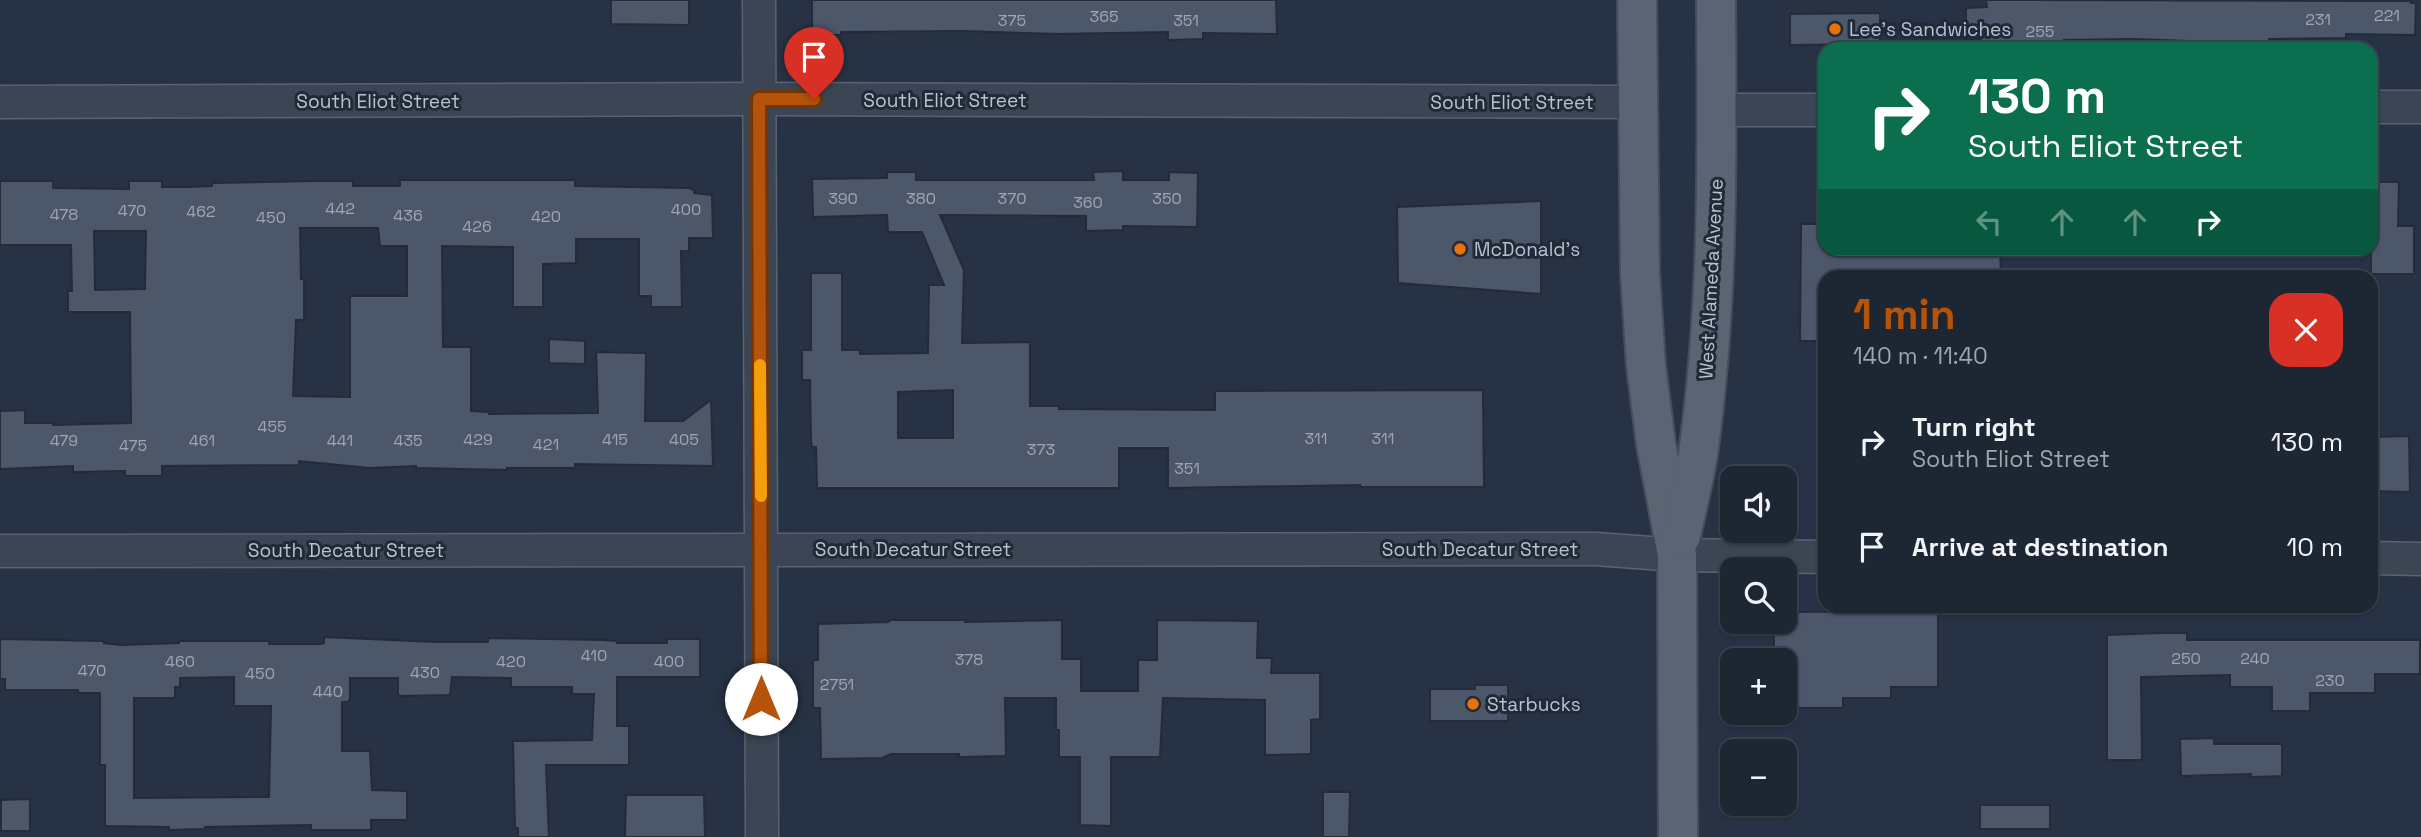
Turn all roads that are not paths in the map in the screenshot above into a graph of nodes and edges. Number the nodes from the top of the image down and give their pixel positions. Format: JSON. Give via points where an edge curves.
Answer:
{"nodes":[{"id":1,"x":759,"y":0,"type":"edge"},
{"id":2,"x":1637,"y":0,"type":"edge"},
{"id":3,"x":1716,"y":0,"type":"edge"},
{"id":4,"x":759,"y":99,"type":"junction"},
{"id":5,"x":0,"y":102,"type":"edge"},
{"id":6,"x":1637,"y":102,"type":"junction"},
{"id":7,"x":2378,"y":107,"type":"edge"},
{"id":8,"x":2421,"y":107,"type":"edge"},
{"id":9,"x":1717,"y":110,"type":"junction"},
{"id":10,"x":1818,"y":110,"type":"edge"},
{"id":11,"x":761,"y":549,"type":"junction"},
{"id":12,"x":0,"y":551,"type":"edge"},
{"id":13,"x":1677,"y":555,"type":"junction"},
{"id":14,"x":1818,"y":557,"type":"edge"},
{"id":15,"x":2378,"y":558,"type":"edge"},
{"id":16,"x":2421,"y":559,"type":"edge"},
{"id":17,"x":762,"y":837,"type":"edge"},
{"id":18,"x":1678,"y":837,"type":"edge"}],
"edges":[{"from":1,"to":4,"type":"street"},
{"from":2,"to":6,"type":"main road","name":"West Alameda Avenue"},
{"from":3,"to":9,"type":"main road","name":"West Alameda Avenue"},
{"from":4,"to":5,"type":"street","name":"South Eliot Street"},
{"from":4,"to":6,"type":"street","name":"South Eliot Street"},
{"from":4,"to":11,"type":"street"},
{"from":6,"to":13,"type":"main road","name":"West Alameda Avenue","via":[[1646,366]]},
{"from":7,"to":8,"type":"street"},
{"from":9,"to":10,"type":"street"},
{"from":9,"to":13,"type":"main road","name":"West Alameda Avenue","via":[[1709,356],[1698,450]]},
{"from":11,"to":12,"type":"street","name":"South Decatur Street"},
{"from":11,"to":13,"type":"street","name":"South Decatur Street","via":[[1596,549]]},
{"from":11,"to":17,"type":"street"},
{"from":13,"to":14,"type":"street","name":"South Decatur Street"},
{"from":13,"to":18,"type":"main road","name":"West Alameda Avenue"},
{"from":15,"to":16,"type":"street"}]}
